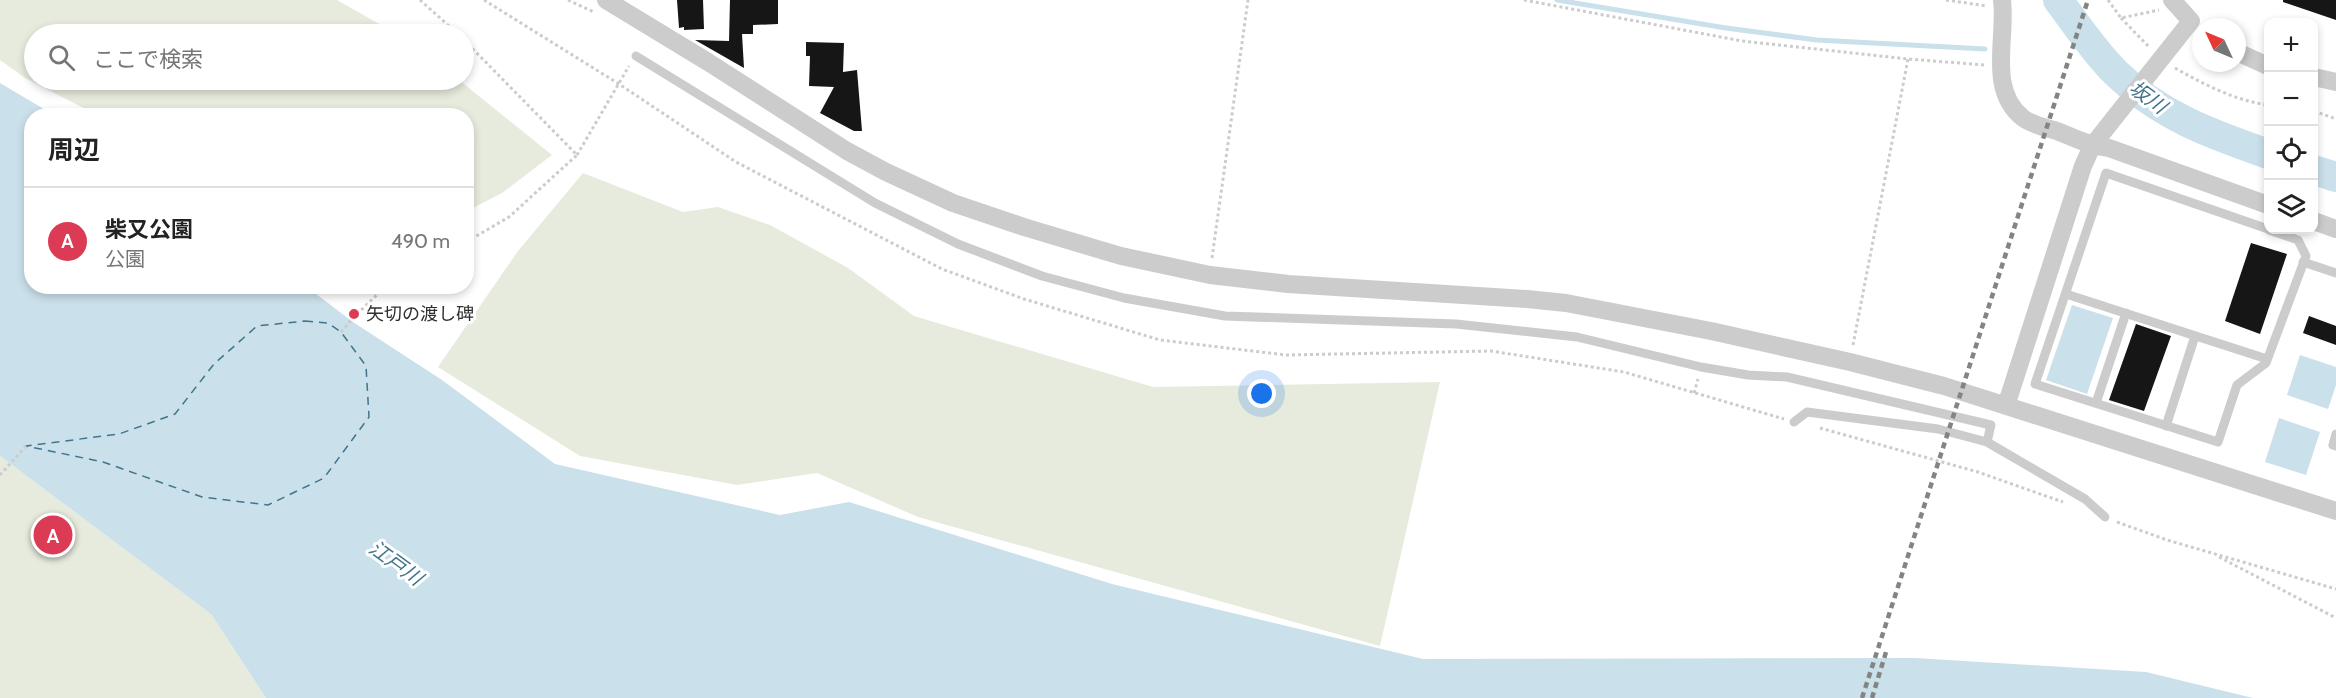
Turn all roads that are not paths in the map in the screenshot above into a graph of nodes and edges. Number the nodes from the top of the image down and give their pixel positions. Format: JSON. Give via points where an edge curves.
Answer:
{"nodes":[{"id":1,"x":606,"y":0,"type":"edge"},
{"id":2,"x":2173,"y":1,"type":"edge"},
{"id":3,"x":2003,"y":4,"type":"edge"},
{"id":4,"x":2192,"y":21,"type":"edge"},
{"id":5,"x":2192,"y":29,"type":"edge"},
{"id":6,"x":636,"y":56,"type":"road end"},
{"id":7,"x":2246,"y":56,"type":"edge"},
{"id":8,"x":2264,"y":64,"type":"edge"},
{"id":9,"x":2318,"y":77,"type":"edge"},
{"id":10,"x":2336,"y":82,"type":"edge"},
{"id":11,"x":2092,"y":146,"type":"junction"},
{"id":12,"x":2264,"y":204,"type":"edge"},
{"id":13,"x":2318,"y":223,"type":"edge"},
{"id":14,"x":2264,"y":227,"type":"edge"},
{"id":15,"x":2336,"y":229,"type":"edge"},
{"id":16,"x":2282,"y":234,"type":"edge"},
{"id":17,"x":2304,"y":262,"type":"junction"},
{"id":18,"x":2336,"y":273,"type":"edge"},
{"id":19,"x":2066,"y":294,"type":"junction"},
{"id":20,"x":2126,"y":313,"type":"junction"},
{"id":21,"x":2195,"y":336,"type":"junction"},
{"id":22,"x":2267,"y":359,"type":"junction"},
{"id":23,"x":2096,"y":403,"type":"junction"},
{"id":24,"x":1999,"y":415,"type":"junction"},
{"id":25,"x":1794,"y":422,"type":"road end"},
{"id":26,"x":2166,"y":426,"type":"junction"},
{"id":27,"x":2336,"y":434,"type":"edge"},
{"id":28,"x":1987,"y":442,"type":"junction"},
{"id":29,"x":2336,"y":446,"type":"edge"},
{"id":30,"x":2336,"y":511,"type":"edge"},
{"id":31,"x":2105,"y":517,"type":"road end"}],
"edges":[{"from":1,"to":24,"type":"street","via":[[847,151],[953,203],[1069,241],[1210,275],[1566,303],[1711,331],[1944,386]]},
{"from":2,"to":4,"type":"street"},
{"from":3,"to":11,"type":"street","via":[[2000,64],[2014,110],[2025,120]]},
{"from":5,"to":11,"type":"street","via":[[2164,56]]},
{"from":6,"to":24,"type":"lane","via":[[875,203],[958,244],[1052,278],[1124,298],[1225,316],[1456,324],[1577,337],[1701,367],[1787,377]]},
{"from":7,"to":8,"type":"street"},
{"from":9,"to":10,"type":"street"},
{"from":11,"to":12,"type":"street","via":[[2109,148]]},
{"from":11,"to":24,"type":"street"},
{"from":13,"to":15,"type":"street"},
{"from":14,"to":19,"type":"lane","via":[[2106,173]]},
{"from":16,"to":17,"type":"lane","via":[[2298,240],[2306,256]]},
{"from":17,"to":18,"type":"lane"},
{"from":17,"to":22,"type":"lane"},
{"from":19,"to":20,"type":"lane"},
{"from":19,"to":23,"type":"lane","via":[[2035,384]]},
{"from":20,"to":21,"type":"lane"},
{"from":20,"to":23,"type":"lane"},
{"from":21,"to":22,"type":"lane"},
{"from":21,"to":26,"type":"lane"},
{"from":22,"to":26,"type":"lane","via":[[2236,386],[2218,442]]},
{"from":23,"to":26,"type":"lane"},
{"from":24,"to":28,"type":"lane"},
{"from":24,"to":30,"type":"street"},
{"from":25,"to":28,"type":"lane","via":[[1807,412],[1938,429]]},
{"from":27,"to":29,"type":"lane","via":[[2332,445]]},
{"from":28,"to":31,"type":"lane","via":[[2085,499]]}]}
